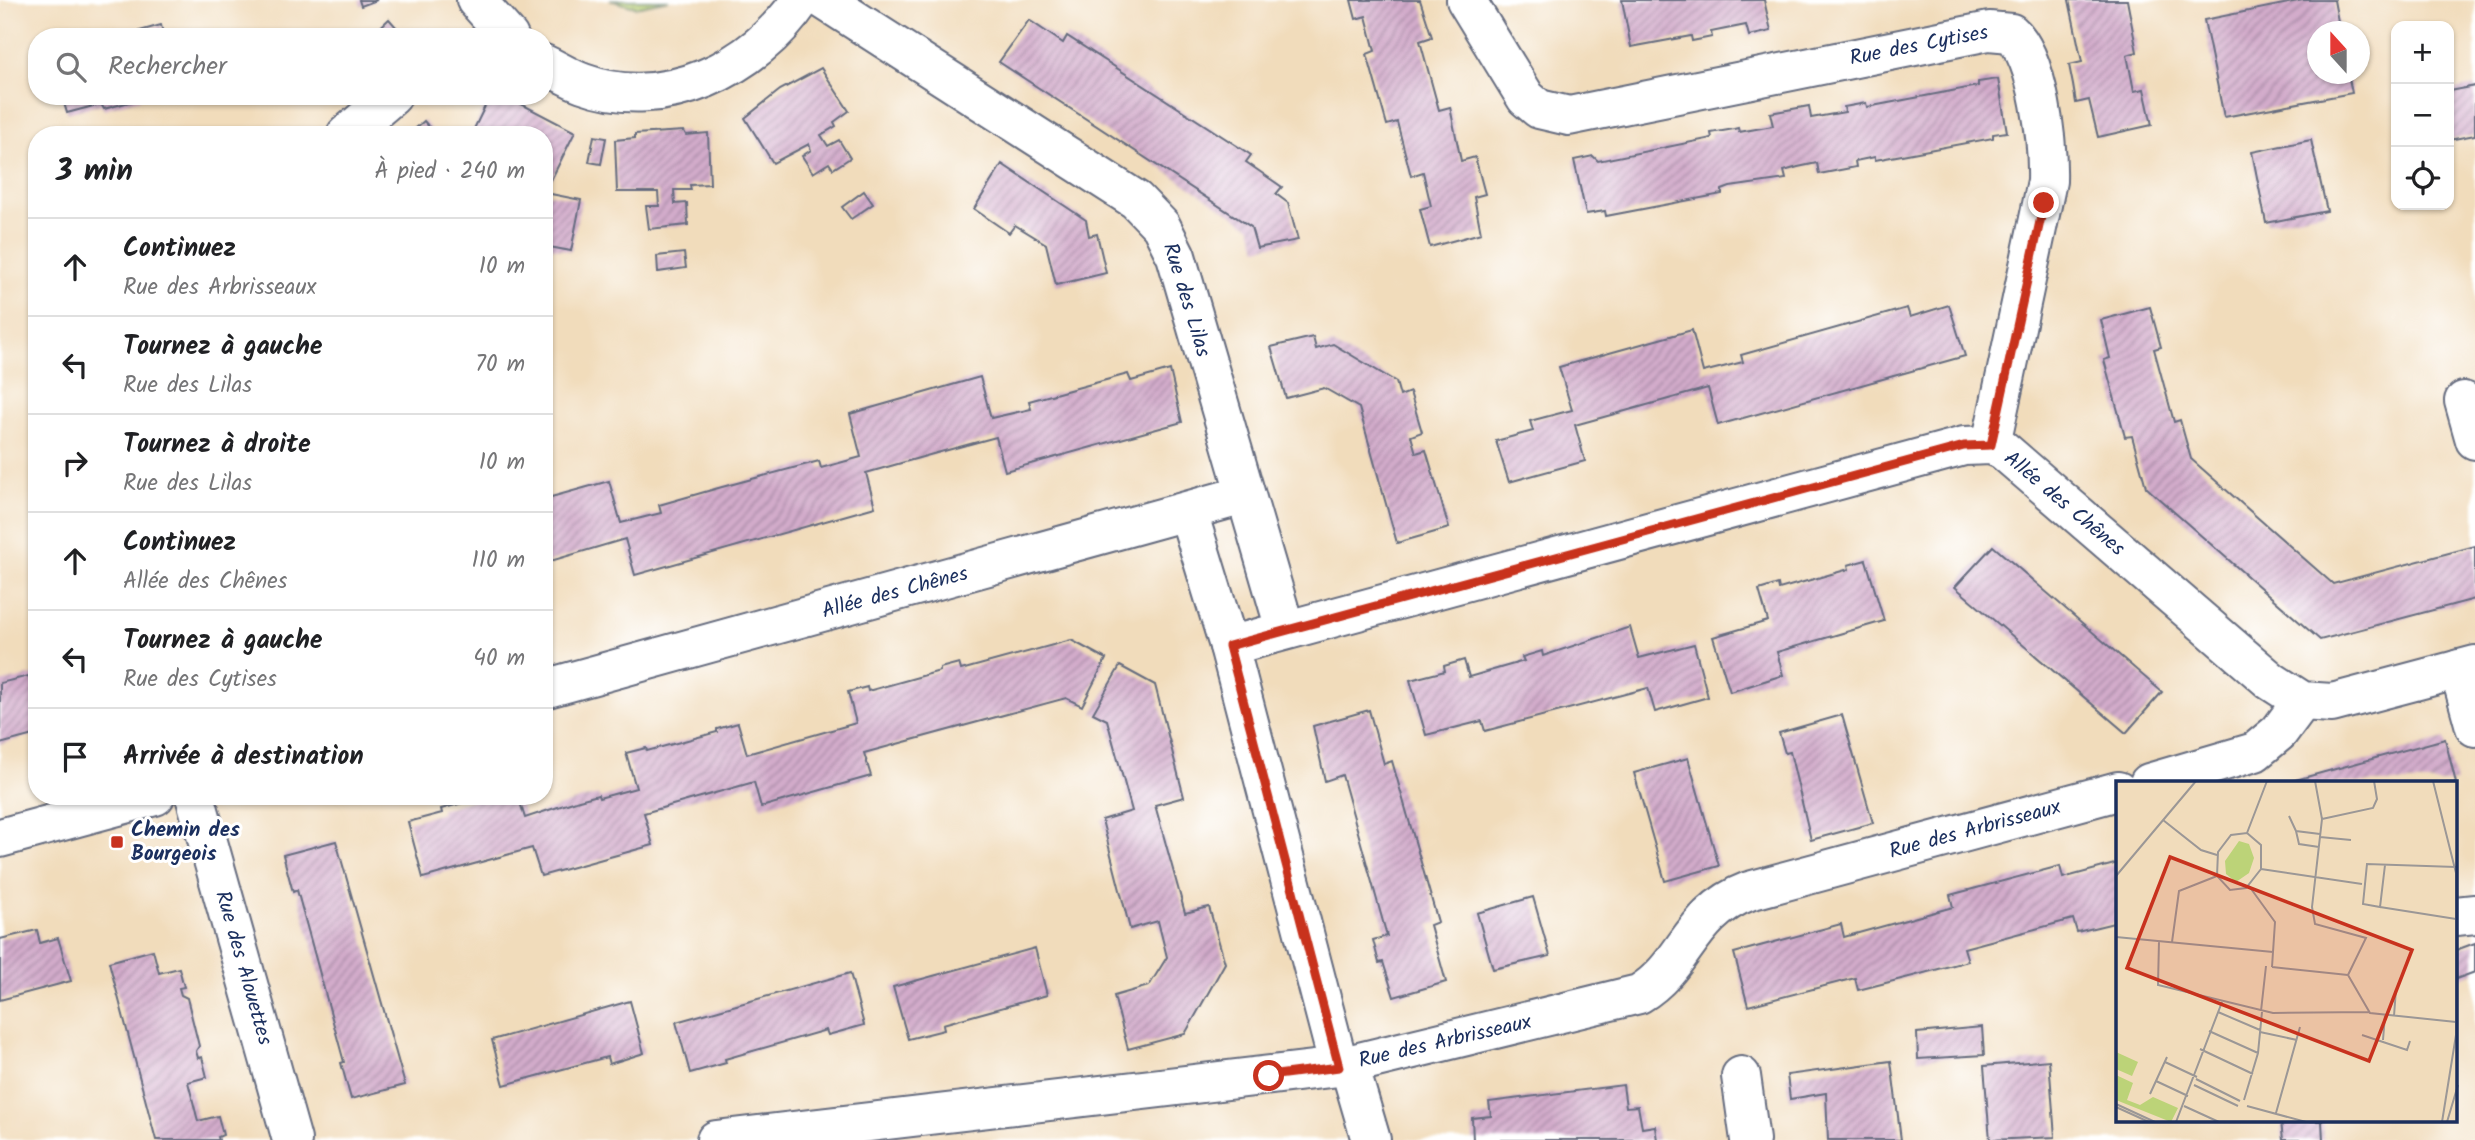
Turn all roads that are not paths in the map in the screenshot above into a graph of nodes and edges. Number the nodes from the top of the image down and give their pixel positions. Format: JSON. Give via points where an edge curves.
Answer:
{"nodes":[{"id":1,"x":802,"y":0,"type":"edge"},
{"id":2,"x":824,"y":0,"type":"edge"},
{"id":3,"x":1466,"y":0,"type":"edge"},
{"id":4,"x":553,"y":69,"type":"edge"},
{"id":5,"x":381,"y":105,"type":"edge"},
{"id":6,"x":357,"y":126,"type":"edge"},
{"id":7,"x":2463,"y":401,"type":"dead end"},
{"id":8,"x":2475,"y":440,"type":"edge"},
{"id":9,"x":1991,"y":445,"type":"junction"},
{"id":10,"x":1244,"y":495,"type":"junction"},
{"id":11,"x":1188,"y":512,"type":"junction"},
{"id":12,"x":1285,"y":629,"type":"junction"},
{"id":13,"x":1229,"y":646,"type":"junction"},
{"id":14,"x":2467,"y":667,"type":"edge"},
{"id":15,"x":553,"y":687,"type":"edge"},
{"id":16,"x":2302,"y":701,"type":"junction"},
{"id":17,"x":2475,"y":727,"type":"edge"},
{"id":18,"x":2156,"y":781,"type":"edge"},
{"id":19,"x":2116,"y":792,"type":"edge"},
{"id":20,"x":122,"y":805,"type":"edge"},
{"id":21,"x":198,"y":805,"type":"edge"},
{"id":22,"x":0,"y":838,"type":"edge"},
{"id":23,"x":1344,"y":1066,"type":"junction"},
{"id":24,"x":1741,"y":1076,"type":"dead end"},
{"id":25,"x":963,"y":1125,"type":"edge"},
{"id":26,"x":292,"y":1140,"type":"edge"},
{"id":27,"x":716,"y":1140,"type":"edge"},
{"id":28,"x":1371,"y":1140,"type":"edge"},
{"id":29,"x":1750,"y":1140,"type":"edge"}],
"edges":[{"from":1,"to":4,"type":"street","via":[[774,36],[732,67],[678,86],[652,91],[602,89]]},
{"from":2,"to":10,"type":"street","name":"Rue des Lilas","via":[[1136,200],[1161,226],[1176,256]]},
{"from":3,"to":9,"type":"street","name":"Rue des Cytises","via":[[1526,98],[1539,109],[1569,116],[1989,31],[2011,33],[2025,51],[2031,71],[2047,181]]},
{"from":5,"to":6,"type":"street"},
{"from":7,"to":8,"type":"street"},
{"from":9,"to":12,"type":"street","name":"Allée des Chênes","via":[[1964,446]]},
{"from":9,"to":16,"type":"street","name":"Allée des Chênes","via":[[2003,450],[2271,681]]},
{"from":10,"to":11,"type":"street","name":"Allée des Chênes"},
{"from":10,"to":12,"type":"street","name":"Rue des Lilas"},
{"from":11,"to":13,"type":"street"},
{"from":11,"to":15,"type":"street","name":"Allée des Chênes"},
{"from":12,"to":13,"type":"street"},
{"from":13,"to":23,"type":"street"},
{"from":14,"to":16,"type":"street","via":[[2332,703]]},
{"from":14,"to":17,"type":"street"},
{"from":16,"to":18,"type":"street","via":[[2279,732],[2255,752]]},
{"from":19,"to":23,"type":"street","name":"Rue des Arbrisseaux","via":[[1731,898],[1703,920],[1662,977],[1639,994]]},
{"from":20,"to":22,"type":"street"},
{"from":21,"to":26,"type":"street","name":"Rue des Alouettes"},
{"from":23,"to":25,"type":"street","name":"Rue des Arbrisseaux"},
{"from":23,"to":28,"type":"street"},
{"from":24,"to":29,"type":"street"},
{"from":25,"to":27,"type":"street","name":"Rue des Arbrisseaux"}]}
